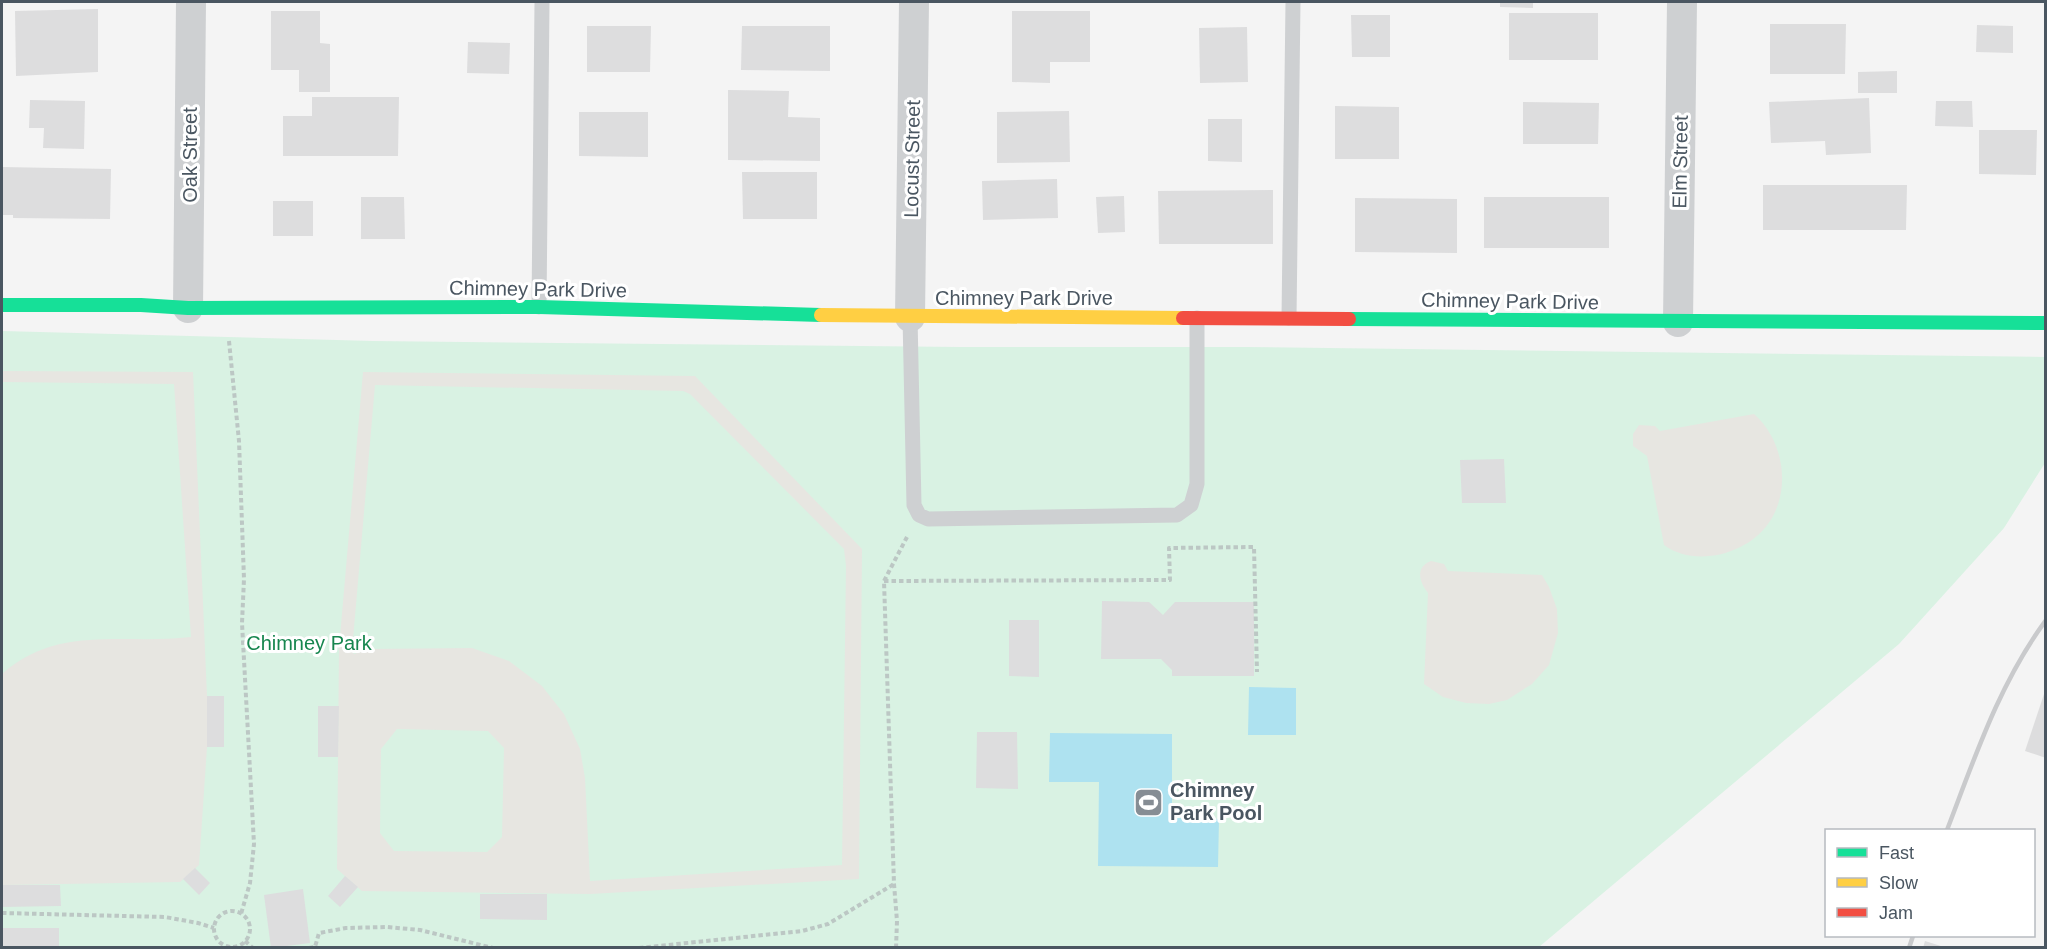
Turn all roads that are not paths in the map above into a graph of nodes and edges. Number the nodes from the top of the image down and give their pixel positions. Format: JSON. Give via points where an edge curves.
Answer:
{"nodes":[{"id":1,"x":191,"y":2,"type":"edge"},
{"id":2,"x":542,"y":2,"type":"edge"},
{"id":3,"x":914,"y":2,"type":"edge"},
{"id":4,"x":1293,"y":2,"type":"edge"},
{"id":5,"x":1682,"y":2,"type":"edge"},
{"id":6,"x":2,"y":305,"type":"edge"},
{"id":7,"x":538,"y":307,"type":"junction"},
{"id":8,"x":188,"y":308,"type":"junction"},
{"id":9,"x":910,"y":316,"type":"junction"},
{"id":10,"x":1197,"y":318,"type":"junction"},
{"id":11,"x":1288,"y":318,"type":"junction"},
{"id":12,"x":1678,"y":322,"type":"junction"},
{"id":13,"x":2046,"y":323,"type":"edge"}],
"edges":[{"from":1,"to":8,"type":"street","name":"Oak Street"},
{"from":2,"to":7,"type":"lane"},
{"from":3,"to":9,"type":"street","name":"Locust Street"},
{"from":4,"to":11,"type":"lane"},
{"from":5,"to":12,"type":"street","name":"Elm Street"},
{"from":6,"to":8,"type":"street","name":"Chimney Park Drive"},
{"from":7,"to":8,"type":"street","name":"Chimney Park Drive"},
{"from":7,"to":9,"type":"street","name":"Chimney Park Drive"},
{"from":9,"to":10,"type":"street","name":"Chimney Park Drive"},
{"from":9,"to":10,"type":"lane","via":[[914,505],[919,515],[928,519],[1177,515],[1191,505],[1197,484]]},
{"from":10,"to":11,"type":"street","name":"Chimney Park Drive"},
{"from":11,"to":12,"type":"street","name":"Chimney Park Drive"},
{"from":12,"to":13,"type":"street","name":"Chimney Park Drive"}]}
